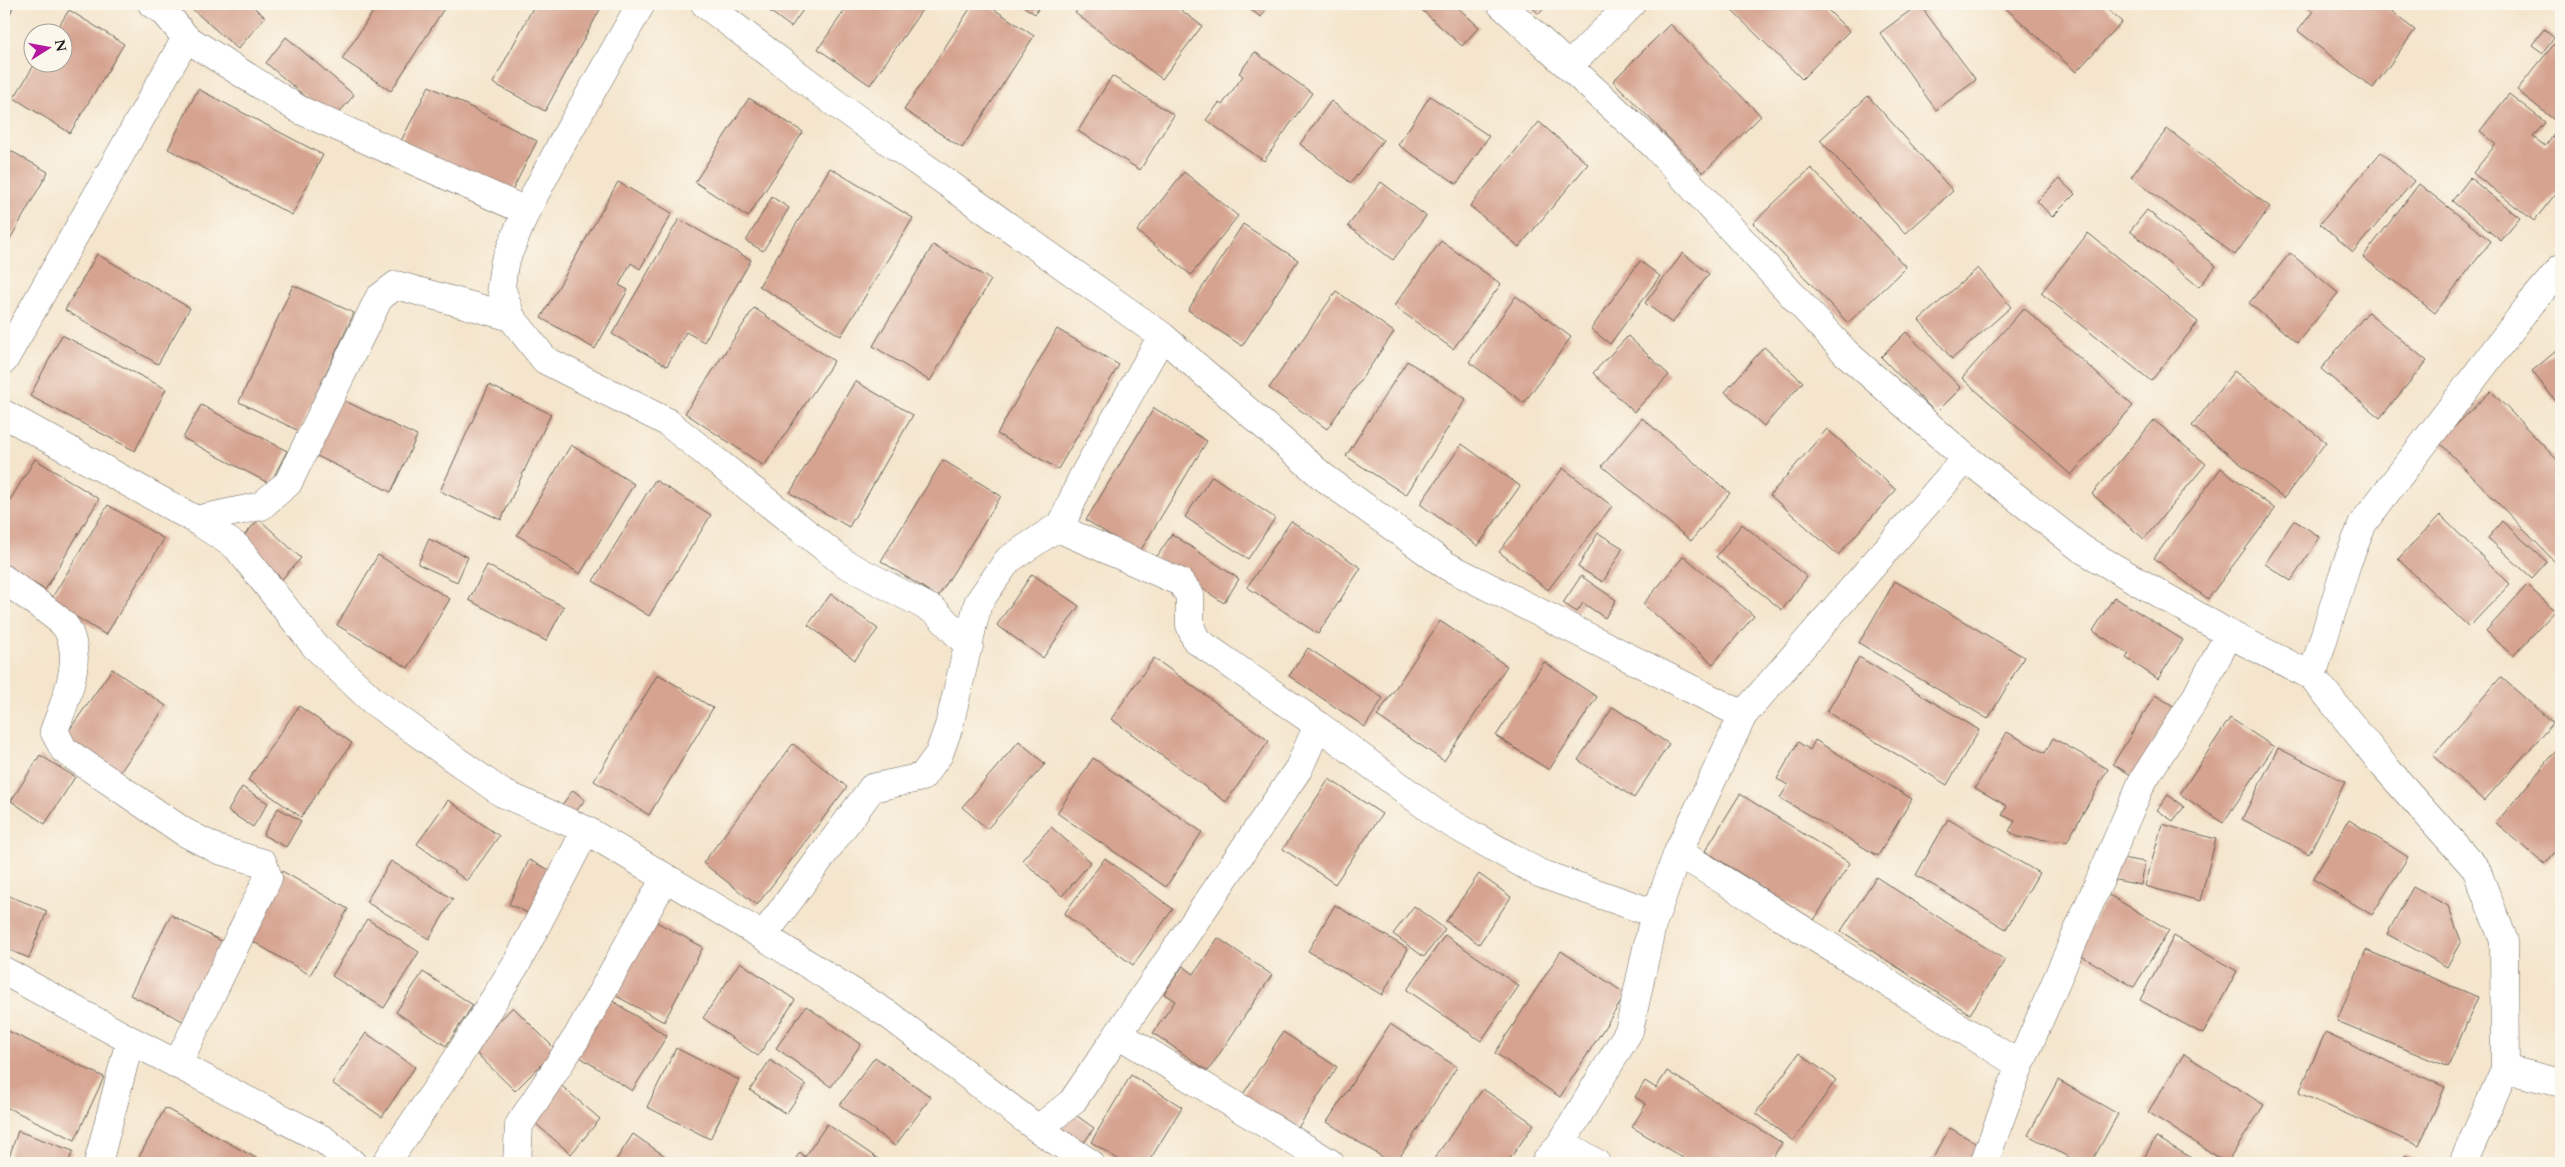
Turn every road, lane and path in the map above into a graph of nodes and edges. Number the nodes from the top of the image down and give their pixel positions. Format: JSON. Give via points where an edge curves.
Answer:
{"nodes":[{"id":1,"x":152,"y":4,"type":"edge"},
{"id":2,"x":640,"y":4,"type":"edge"},
{"id":3,"x":705,"y":4,"type":"edge"},
{"id":4,"x":1501,"y":4,"type":"edge"},
{"id":5,"x":1631,"y":4,"type":"edge"},
{"id":6,"x":186,"y":38,"type":"junction"},
{"id":7,"x":1569,"y":66,"type":"junction"},
{"id":8,"x":526,"y":212,"type":"junction"},
{"id":9,"x":2561,"y":268,"type":"edge"},
{"id":10,"x":511,"y":317,"type":"junction"},
{"id":11,"x":1162,"y":336,"type":"junction"},
{"id":12,"x":4,"y":360,"type":"edge"},
{"id":13,"x":4,"y":414,"type":"edge"},
{"id":14,"x":1966,"y":458,"type":"junction"},
{"id":15,"x":196,"y":520,"type":"junction"},
{"id":16,"x":1060,"y":529,"type":"junction"},
{"id":17,"x":4,"y":580,"type":"edge"},
{"id":18,"x":2229,"y":634,"type":"junction"},
{"id":19,"x":968,"y":646,"type":"junction"},
{"id":20,"x":2312,"y":676,"type":"junction"},
{"id":21,"x":1742,"y":715,"type":"junction"},
{"id":22,"x":1318,"y":725,"type":"junction"},
{"id":23,"x":586,"y":830,"type":"junction"},
{"id":24,"x":1678,"y":852,"type":"junction"},
{"id":25,"x":665,"y":878,"type":"junction"},
{"id":26,"x":1656,"y":914,"type":"junction"},
{"id":27,"x":763,"y":936,"type":"junction"},
{"id":28,"x":4,"y":971,"type":"edge"},
{"id":29,"x":1118,"y":1034,"type":"junction"},
{"id":30,"x":130,"y":1040,"type":"junction"},
{"id":31,"x":177,"y":1064,"type":"junction"},
{"id":32,"x":2020,"y":1065,"type":"junction"},
{"id":33,"x":2505,"y":1069,"type":"junction"},
{"id":34,"x":2561,"y":1083,"type":"edge"},
{"id":35,"x":1038,"y":1129,"type":"junction"},
{"id":36,"x":1562,"y":1142,"type":"junction"},
{"id":37,"x":98,"y":1163,"type":"edge"},
{"id":38,"x":352,"y":1163,"type":"edge"},
{"id":39,"x":386,"y":1163,"type":"edge"},
{"id":40,"x":517,"y":1163,"type":"edge"},
{"id":41,"x":1090,"y":1163,"type":"edge"},
{"id":42,"x":1330,"y":1163,"type":"edge"},
{"id":43,"x":1545,"y":1163,"type":"edge"},
{"id":44,"x":1596,"y":1163,"type":"edge"},
{"id":45,"x":1984,"y":1163,"type":"edge"},
{"id":46,"x":2463,"y":1163,"type":"edge"}],
"edges":[{"from":1,"to":6,"type":"street","via":[[164,12]]},
{"from":2,"to":8,"type":"street"},
{"from":3,"to":11,"type":"street","via":[[835,103]]},
{"from":4,"to":7,"type":"street"},
{"from":5,"to":7,"type":"street"},
{"from":6,"to":8,"type":"street","via":[[300,110]]},
{"from":6,"to":12,"type":"street"},
{"from":7,"to":14,"type":"street","via":[[1655,146],[1846,353]]},
{"from":8,"to":10,"type":"street","via":[[504,264],[502,287]]},
{"from":9,"to":20,"type":"street","via":[[2363,523],[2347,563]]},
{"from":10,"to":15,"type":"street","via":[[396,284],[379,298],[288,483],[261,506]]},
{"from":10,"to":19,"type":"street","via":[[546,360],[667,422],[844,563],[935,611]]},
{"from":11,"to":16,"type":"street","via":[[1082,478]]},
{"from":11,"to":21,"type":"street","via":[[1322,476],[1447,566]]},
{"from":13,"to":15,"type":"street"},
{"from":14,"to":18,"type":"street","via":[[2082,549]]},
{"from":14,"to":21,"type":"street"},
{"from":15,"to":23,"type":"street","via":[[237,547],[315,646],[373,701],[502,793]]},
{"from":16,"to":19,"type":"street","via":[[1056,528],[1008,560],[978,604]]},
{"from":16,"to":22,"type":"street","via":[[1180,582],[1190,595],[1190,625],[1196,640]]},
{"from":17,"to":31,"type":"street","via":[[65,626],[74,650],[68,692],[54,731],[64,750],[184,832],[219,850],[263,863],[268,878]]},
{"from":18,"to":20,"type":"street"},
{"from":18,"to":32,"type":"street","via":[[2196,697],[2142,782]]},
{"from":19,"to":27,"type":"street","via":[[939,754],[922,777],[872,788]]},
{"from":20,"to":33,"type":"street","via":[[2385,767],[2476,869],[2504,941]]},
{"from":21,"to":24,"type":"street"},
{"from":22,"to":26,"type":"street","via":[[1442,818],[1539,873]]},
{"from":22,"to":29,"type":"street","via":[[1299,768]]},
{"from":23,"to":25,"type":"street"},
{"from":23,"to":39,"type":"street","via":[[513,969]]},
{"from":24,"to":26,"type":"street"},
{"from":24,"to":32,"type":"street"},
{"from":25,"to":27,"type":"street"},
{"from":25,"to":40,"type":"street","via":[[577,1037],[519,1126]]},
{"from":26,"to":36,"type":"street","via":[[1629,1031]]},
{"from":27,"to":35,"type":"street","via":[[889,1016]]},
{"from":28,"to":30,"type":"street"},
{"from":29,"to":35,"type":"street","via":[[1072,1102]]},
{"from":29,"to":42,"type":"street"},
{"from":30,"to":31,"type":"street"},
{"from":30,"to":37,"type":"street"},
{"from":31,"to":38,"type":"street","via":[[324,1140]]},
{"from":32,"to":45,"type":"street"},
{"from":33,"to":34,"type":"street"},
{"from":33,"to":46,"type":"street"},
{"from":35,"to":41,"type":"street"},
{"from":36,"to":43,"type":"street"},
{"from":36,"to":44,"type":"street"}]}
